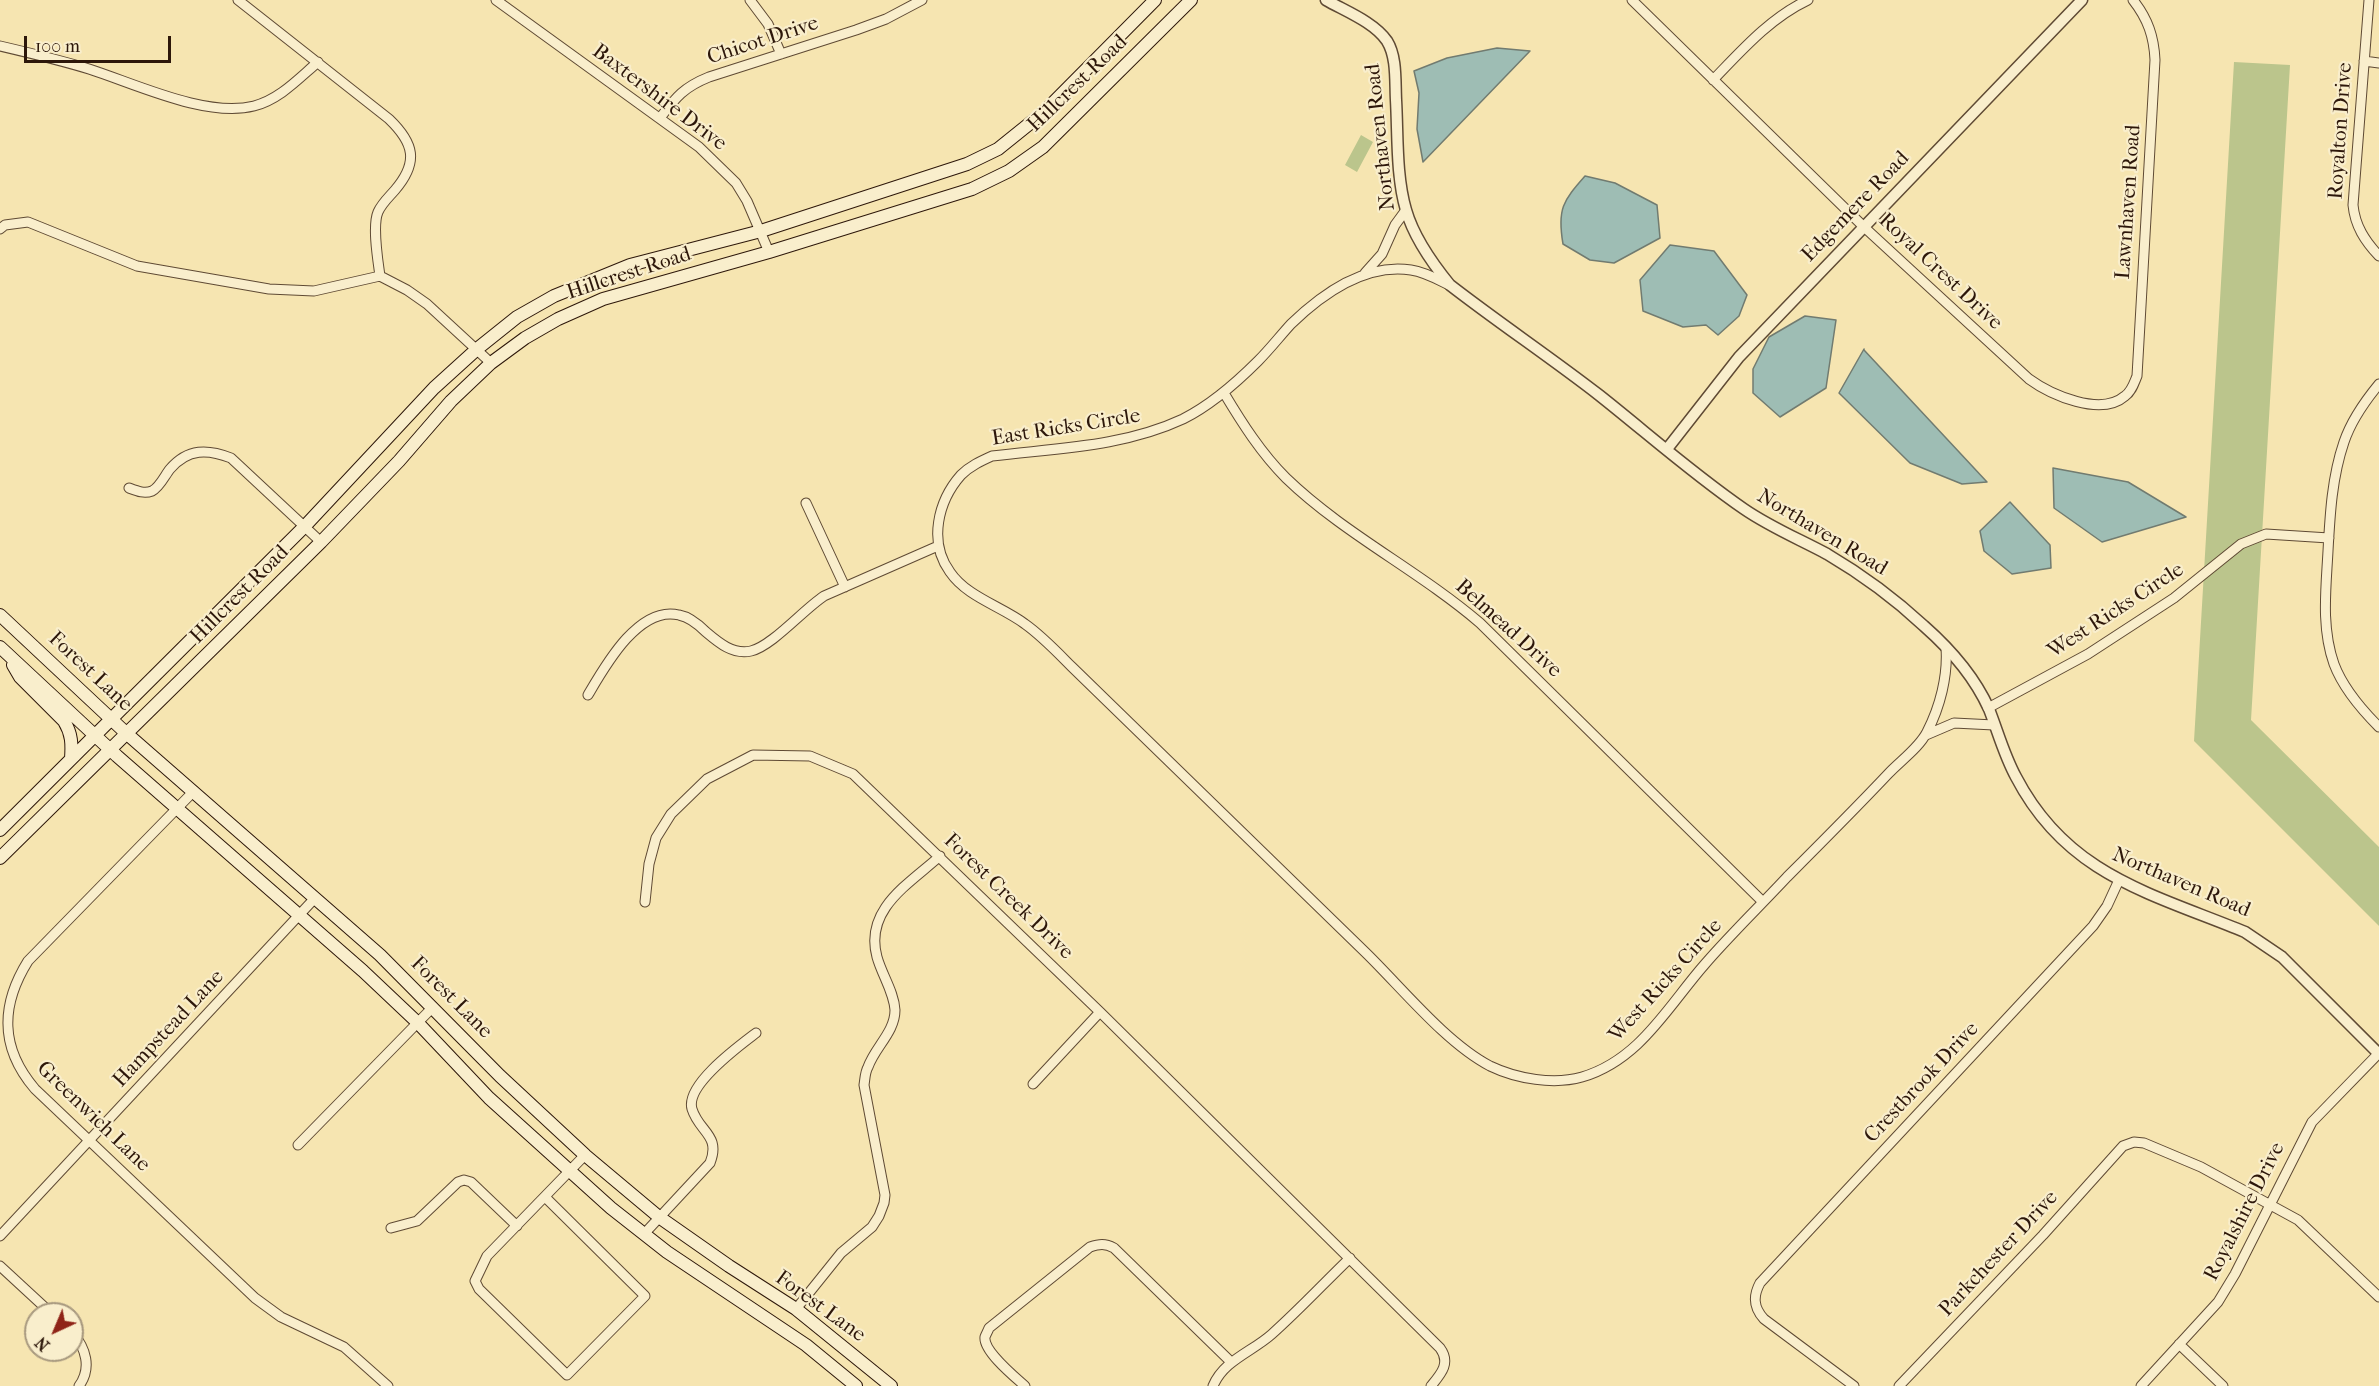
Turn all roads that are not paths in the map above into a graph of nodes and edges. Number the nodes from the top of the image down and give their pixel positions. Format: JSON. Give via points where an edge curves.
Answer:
{"nodes":[{"id":1,"x":238,"y":0,"type":"edge"},
{"id":2,"x":496,"y":0,"type":"edge"},
{"id":3,"x":750,"y":0,"type":"edge"},
{"id":4,"x":922,"y":0,"type":"edge"},
{"id":5,"x":1155,"y":0,"type":"edge"},
{"id":6,"x":1191,"y":0,"type":"edge"},
{"id":7,"x":1326,"y":0,"type":"edge"},
{"id":8,"x":1632,"y":0,"type":"edge"},
{"id":9,"x":1808,"y":0,"type":"edge"},
{"id":10,"x":2082,"y":0,"type":"edge"},
{"id":11,"x":2133,"y":0,"type":"edge"},
{"id":12,"x":2369,"y":0,"type":"edge"},
{"id":13,"x":508,"y":3,"type":"edge"},
{"id":14,"x":0,"y":46,"type":"edge"},
{"id":15,"x":781,"y":54,"type":"junction"},
{"id":16,"x":2364,"y":61,"type":"junction"},
{"id":17,"x":318,"y":62,"type":"junction"},
{"id":18,"x":2379,"y":63,"type":"edge"},
{"id":19,"x":1713,"y":80,"type":"junction"},
{"id":20,"x":660,"y":118,"type":"junction"},
{"id":21,"x":1406,"y":210,"type":"junction"},
{"id":22,"x":1864,"y":227,"type":"junction"},
{"id":23,"x":0,"y":229,"type":"edge"},
{"id":24,"x":761,"y":231,"type":"junction"},
{"id":25,"x":769,"y":252,"type":"junction"},
{"id":26,"x":2379,"y":256,"type":"edge"},
{"id":27,"x":1365,"y":273,"type":"junction"},
{"id":28,"x":380,"y":276,"type":"junction"},
{"id":29,"x":1450,"y":285,"type":"junction"},
{"id":30,"x":477,"y":349,"type":"junction"},
{"id":31,"x":491,"y":363,"type":"junction"},
{"id":32,"x":2379,"y":384,"type":"edge"},
{"id":33,"x":1224,"y":393,"type":"junction"},
{"id":34,"x":2115,"y":402,"type":"joint"},
{"id":35,"x":1667,"y":449,"type":"junction"},
{"id":36,"x":129,"y":488,"type":"dead end"},
{"id":37,"x":806,"y":503,"type":"dead end"},
{"id":38,"x":305,"y":526,"type":"junction"},
{"id":39,"x":2329,"y":538,"type":"junction"},
{"id":40,"x":321,"y":542,"type":"junction"},
{"id":41,"x":938,"y":546,"type":"junction"},
{"id":42,"x":845,"y":587,"type":"junction"},
{"id":43,"x":0,"y":615,"type":"edge"},
{"id":44,"x":1946,"y":648,"type":"junction"},
{"id":45,"x":2,"y":649,"type":"edge"},
{"id":46,"x":588,"y":695,"type":"dead end"},
{"id":47,"x":1988,"y":708,"type":"junction"},
{"id":48,"x":111,"y":717,"type":"junction"},
{"id":49,"x":1994,"y":725,"type":"junction"},
{"id":50,"x":2379,"y":727,"type":"edge"},
{"id":51,"x":126,"y":733,"type":"junction"},
{"id":52,"x":94,"y":735,"type":"junction"},
{"id":53,"x":1926,"y":735,"type":"junction"},
{"id":54,"x":110,"y":749,"type":"junction"},
{"id":55,"x":71,"y":759,"type":"junction"},
{"id":56,"x":194,"y":791,"type":"junction"},
{"id":57,"x":178,"y":808,"type":"junction"},
{"id":58,"x":0,"y":830,"type":"edge"},
{"id":59,"x":940,"y":856,"type":"junction"},
{"id":60,"x":0,"y":858,"type":"edge"},
{"id":61,"x":1288,"y":878,"type":"joint"},
{"id":62,"x":2119,"y":880,"type":"junction"},
{"id":63,"x":315,"y":898,"type":"junction"},
{"id":64,"x":645,"y":902,"type":"dead end"},
{"id":65,"x":1763,"y":902,"type":"junction"},
{"id":66,"x":300,"y":915,"type":"junction"},
{"id":67,"x":433,"y":1007,"type":"junction"},
{"id":68,"x":1100,"y":1011,"type":"junction"},
{"id":69,"x":418,"y":1023,"type":"junction"},
{"id":70,"x":756,"y":1034,"type":"dead end"},
{"id":71,"x":2379,"y":1054,"type":"edge"},
{"id":72,"x":1033,"y":1084,"type":"dead end"},
{"id":73,"x":90,"y":1140,"type":"junction"},
{"id":74,"x":298,"y":1145,"type":"dead end"},
{"id":75,"x":585,"y":1155,"type":"junction"},
{"id":76,"x":569,"y":1172,"type":"junction"},
{"id":77,"x":545,"y":1197,"type":"junction"},
{"id":78,"x":2270,"y":1204,"type":"junction"},
{"id":79,"x":659,"y":1217,"type":"junction"},
{"id":80,"x":517,"y":1226,"type":"junction"},
{"id":81,"x":391,"y":1228,"type":"dead end"},
{"id":82,"x":644,"y":1234,"type":"junction"},
{"id":83,"x":0,"y":1236,"type":"edge"},
{"id":84,"x":1350,"y":1258,"type":"junction"},
{"id":85,"x":0,"y":1266,"type":"edge"},
{"id":86,"x":2379,"y":1297,"type":"edge"},
{"id":87,"x":39,"y":1302,"type":"edge"},
{"id":88,"x":796,"y":1309,"type":"junction"},
{"id":89,"x":819,"y":1327,"type":"junction"},
{"id":90,"x":2179,"y":1344,"type":"junction"},
{"id":91,"x":806,"y":1345,"type":"junction"},
{"id":92,"x":84,"y":1350,"type":"edge"},
{"id":93,"x":1231,"y":1362,"type":"junction"},
{"id":94,"x":79,"y":1386,"type":"edge"},
{"id":95,"x":388,"y":1386,"type":"edge"},
{"id":96,"x":856,"y":1386,"type":"edge"},
{"id":97,"x":891,"y":1386,"type":"edge"},
{"id":98,"x":1025,"y":1386,"type":"edge"},
{"id":99,"x":1213,"y":1386,"type":"edge"},
{"id":100,"x":1431,"y":1386,"type":"edge"},
{"id":101,"x":1854,"y":1386,"type":"edge"},
{"id":102,"x":1899,"y":1386,"type":"edge"},
{"id":103,"x":2140,"y":1386,"type":"edge"},
{"id":104,"x":2223,"y":1386,"type":"edge"}],
"edges":[{"from":1,"to":17,"type":"street"},
{"from":2,"to":13,"type":"street","name":"Baxtershire Drive"},
{"from":3,"to":15,"type":"street","via":[[768,24]]},
{"from":4,"to":15,"type":"street","name":"Chicot Drive","via":[[886,19]]},
{"from":5,"to":24,"type":"main road","name":"Hillcrest Road","via":[[1044,112],[998,149],[967,164]]},
{"from":6,"to":25,"type":"main road","name":"Hillcrest Road","via":[[1055,136],[1009,171],[972,189]]},
{"from":7,"to":21,"type":"street","name":"Northaven Road","via":[[1374,29],[1390,47]]},
{"from":8,"to":19,"type":"street","name":"Royal Crest Drive"},
{"from":9,"to":19,"type":"street","via":[[1768,26]]},
{"from":10,"to":22,"type":"street","name":"Edgemere Road"},
{"from":11,"to":34,"type":"street","name":"Lawnhaven Road","via":[[2149,24],[2154,44],[2154,84],[2137,376],[2131,389]]},
{"from":12,"to":16,"type":"street","name":"Royalton Drive"},
{"from":13,"to":20,"type":"street","name":"Baxtershire Drive"},
{"from":14,"to":17,"type":"street","via":[[224,109],[254,106],[278,96]]},
{"from":15,"to":20,"type":"street","name":"Chicot Drive","via":[[689,85]]},
{"from":16,"to":18,"type":"street"},
{"from":16,"to":26,"type":"street","name":"Royalton Drive","via":[[2354,219]]},
{"from":17,"to":28,"type":"street","via":[[389,119],[411,151],[405,176],[377,215]]},
{"from":19,"to":22,"type":"street","name":"Royal Crest Drive"},
{"from":20,"to":24,"type":"street","name":"Baxtershire Drive","via":[[699,147],[736,183]]},
{"from":21,"to":27,"type":"street","name":"East Ricks Circle","via":[[1382,254]]},
{"from":21,"to":29,"type":"street","name":"Northaven Road","via":[[1434,266]]},
{"from":22,"to":34,"type":"street","name":"Royal Crest Drive","via":[[2041,388],[2075,401]]},
{"from":22,"to":35,"type":"street","name":"Edgemere Road","via":[[1739,357]]},
{"from":23,"to":28,"type":"street","via":[[28,222],[137,266],[269,289],[314,291]]},
{"from":24,"to":25,"type":"street","name":"Baxtershire Drive"},
{"from":24,"to":30,"type":"main road","name":"Hillcrest Road","via":[[600,276],[526,312]]},
{"from":25,"to":31,"type":"main road","name":"Hillcrest Road","via":[[603,299],[558,319]]},
{"from":27,"to":29,"type":"street","name":"East Ricks Circle","via":[[1411,270]]},
{"from":27,"to":33,"type":"street","name":"East Ricks Circle","via":[[1307,310]]},
{"from":28,"to":30,"type":"street","via":[[427,304]]},
{"from":29,"to":35,"type":"street","name":"Northaven Road"},
{"from":30,"to":31,"type":"street"},
{"from":30,"to":38,"type":"main road","name":"Hillcrest Road","via":[[434,388]]},
{"from":31,"to":40,"type":"main road","name":"Hillcrest Road"},
{"from":32,"to":39,"type":"street","via":[[2352,423],[2344,443],[2332,488]]},
{"from":33,"to":41,"type":"street","name":"East Ricks Circle","via":[[1185,418],[1116,442],[992,456],[976,464],[947,495],[941,510]]},
{"from":33,"to":65,"type":"street","name":"Belmead Drive","via":[[1268,459],[1293,485],[1480,623]]},
{"from":35,"to":44,"type":"street","name":"Northaven Road","via":[[1750,513],[1855,572]]},
{"from":36,"to":38,"type":"street","via":[[142,493],[153,490],[171,468],[191,453],[216,452],[231,458]]},
{"from":37,"to":42,"type":"street"},
{"from":38,"to":40,"type":"street"},
{"from":38,"to":48,"type":"main road","name":"Hillcrest Road"},
{"from":39,"to":47,"type":"street","name":"West Ricks Circle","via":[[2266,534],[2241,544],[2195,582],[2088,654]]},
{"from":39,"to":50,"type":"street","via":[[2325,603],[2329,645],[2341,678]]},
{"from":40,"to":51,"type":"main road","name":"Hillcrest Road"},
{"from":41,"to":42,"type":"street"},
{"from":41,"to":61,"type":"street","name":"East Ricks Circle","via":[[958,581],[1034,632]]},
{"from":42,"to":46,"type":"street","via":[[809,606],[770,641],[752,651],[731,649],[688,618],[654,617],[614,652]]},
{"from":43,"to":48,"type":"main road","name":"Forest Lane"},
{"from":44,"to":47,"type":"street","name":"Northaven Road"},
{"from":44,"to":53,"type":"street","name":"West Ricks Circle","via":[[1944,686]]},
{"from":45,"to":52,"type":"main road","name":"Forest Lane"},
{"from":45,"to":55,"type":"main road","via":[[20,677],[64,721],[71,737]]},
{"from":47,"to":49,"type":"street","name":"Northaven Road"},
{"from":48,"to":51,"type":"main road","name":"Forest Lane"},
{"from":48,"to":52,"type":"main road","name":"Hillcrest Road"},
{"from":49,"to":53,"type":"street","name":"West Ricks Circle","via":[[1954,723]]},
{"from":49,"to":62,"type":"street","name":"Northaven Road","via":[[2014,775],[2045,823],[2081,858]]},
{"from":51,"to":54,"type":"main road","name":"Hillcrest Road"},
{"from":51,"to":56,"type":"main road","name":"Forest Lane"},
{"from":52,"to":54,"type":"main road","name":"Forest Lane"},
{"from":52,"to":55,"type":"main road","name":"Hillcrest Road"},
{"from":53,"to":65,"type":"street","name":"West Ricks Circle"},
{"from":54,"to":57,"type":"main road","name":"Forest Lane"},
{"from":54,"to":60,"type":"main road","name":"Hillcrest Road"},
{"from":55,"to":58,"type":"main road","name":"Hillcrest Road"},
{"from":56,"to":57,"type":"street","name":"Greenwich Lane"},
{"from":56,"to":63,"type":"main road","name":"Forest Lane"},
{"from":57,"to":66,"type":"main road","name":"Forest Lane"},
{"from":57,"to":73,"type":"street","name":"Greenwich Lane","via":[[28,961],[9,994],[5,1012],[11,1054],[35,1089]]},
{"from":59,"to":64,"type":"street","name":"Forest Creek Drive","via":[[853,774],[810,756],[753,755],[707,779],[671,814],[656,838]]},
{"from":59,"to":68,"type":"street","name":"Forest Creek Drive"},
{"from":59,"to":88,"type":"street","via":[[885,906],[874,934],[877,957],[895,1010],[888,1034],[867,1068],[864,1085],[885,1196],[882,1210],[872,1227],[841,1253]]},
{"from":61,"to":65,"type":"street","name":"West Ricks Circle","via":[[1466,1051],[1509,1073],[1553,1080],[1581,1077],[1628,1053]]},
{"from":62,"to":71,"type":"street","name":"Northaven Road","via":[[2264,943]]},
{"from":62,"to":101,"type":"street","name":"Crestbrook Drive","via":[[2093,926],[1760,1283],[1754,1296],[1764,1319]]},
{"from":63,"to":66,"type":"street","name":"Hampstead Lane"},
{"from":63,"to":67,"type":"main road","name":"Forest Lane"},
{"from":66,"to":69,"type":"main road","name":"Forest Lane"},
{"from":66,"to":73,"type":"street","name":"Hampstead Lane"},
{"from":67,"to":69,"type":"street"},
{"from":67,"to":75,"type":"main road","name":"Forest Lane"},
{"from":68,"to":72,"type":"street"},
{"from":68,"to":84,"type":"street","name":"Forest Creek Drive"},
{"from":69,"to":74,"type":"street"},
{"from":69,"to":76,"type":"main road","name":"Forest Lane","via":[[489,1098]]},
{"from":70,"to":79,"type":"street","via":[[698,1084],[692,1111],[713,1143],[714,1153],[710,1163]]},
{"from":71,"to":78,"type":"street","name":"Royalshire Drive","via":[[2312,1122]]},
{"from":73,"to":83,"type":"street","name":"Hampstead Lane"},
{"from":73,"to":95,"type":"street","name":"Greenwich Lane","via":[[255,1298],[281,1317],[344,1347]]},
{"from":75,"to":76,"type":"street"},
{"from":75,"to":79,"type":"main road","name":"Forest Lane"},
{"from":76,"to":77,"type":"street"},
{"from":76,"to":82,"type":"main road","name":"Forest Lane"},
{"from":77,"to":80,"type":"street"},
{"from":77,"to":80,"type":"street","via":[[645,1296],[567,1375],[475,1281],[483,1262]]},
{"from":78,"to":86,"type":"street","via":[[2298,1221]]},
{"from":78,"to":90,"type":"street","name":"Royalshire Drive","via":[[2218,1302]]},
{"from":78,"to":102,"type":"street","name":"Parkchester Drive","via":[[2201,1167],[2144,1143],[2123,1146]]},
{"from":79,"to":82,"type":"street"},
{"from":79,"to":88,"type":"main road","name":"Forest Lane"},
{"from":80,"to":81,"type":"street","via":[[471,1182],[464,1180],[417,1221]]},
{"from":82,"to":91,"type":"main road","name":"Forest Lane"},
{"from":84,"to":93,"type":"street","via":[[1274,1333]]},
{"from":84,"to":100,"type":"street","name":"Forest Creek Drive","via":[[1443,1353],[1444,1368]]},
{"from":85,"to":87,"type":"street"},
{"from":88,"to":89,"type":"main road","name":"Forest Lane"},
{"from":89,"to":91,"type":"main road"},
{"from":89,"to":97,"type":"main road","name":"Forest Lane"},
{"from":90,"to":103,"type":"street","name":"Royalshire Drive"},
{"from":90,"to":104,"type":"street"},
{"from":91,"to":96,"type":"main road","name":"Forest Lane"},
{"from":92,"to":94,"type":"street","via":[[84,1379]]},
{"from":93,"to":98,"type":"street","via":[[1114,1248],[1098,1244],[989,1328],[986,1346]]},
{"from":93,"to":99,"type":"street"}]}
